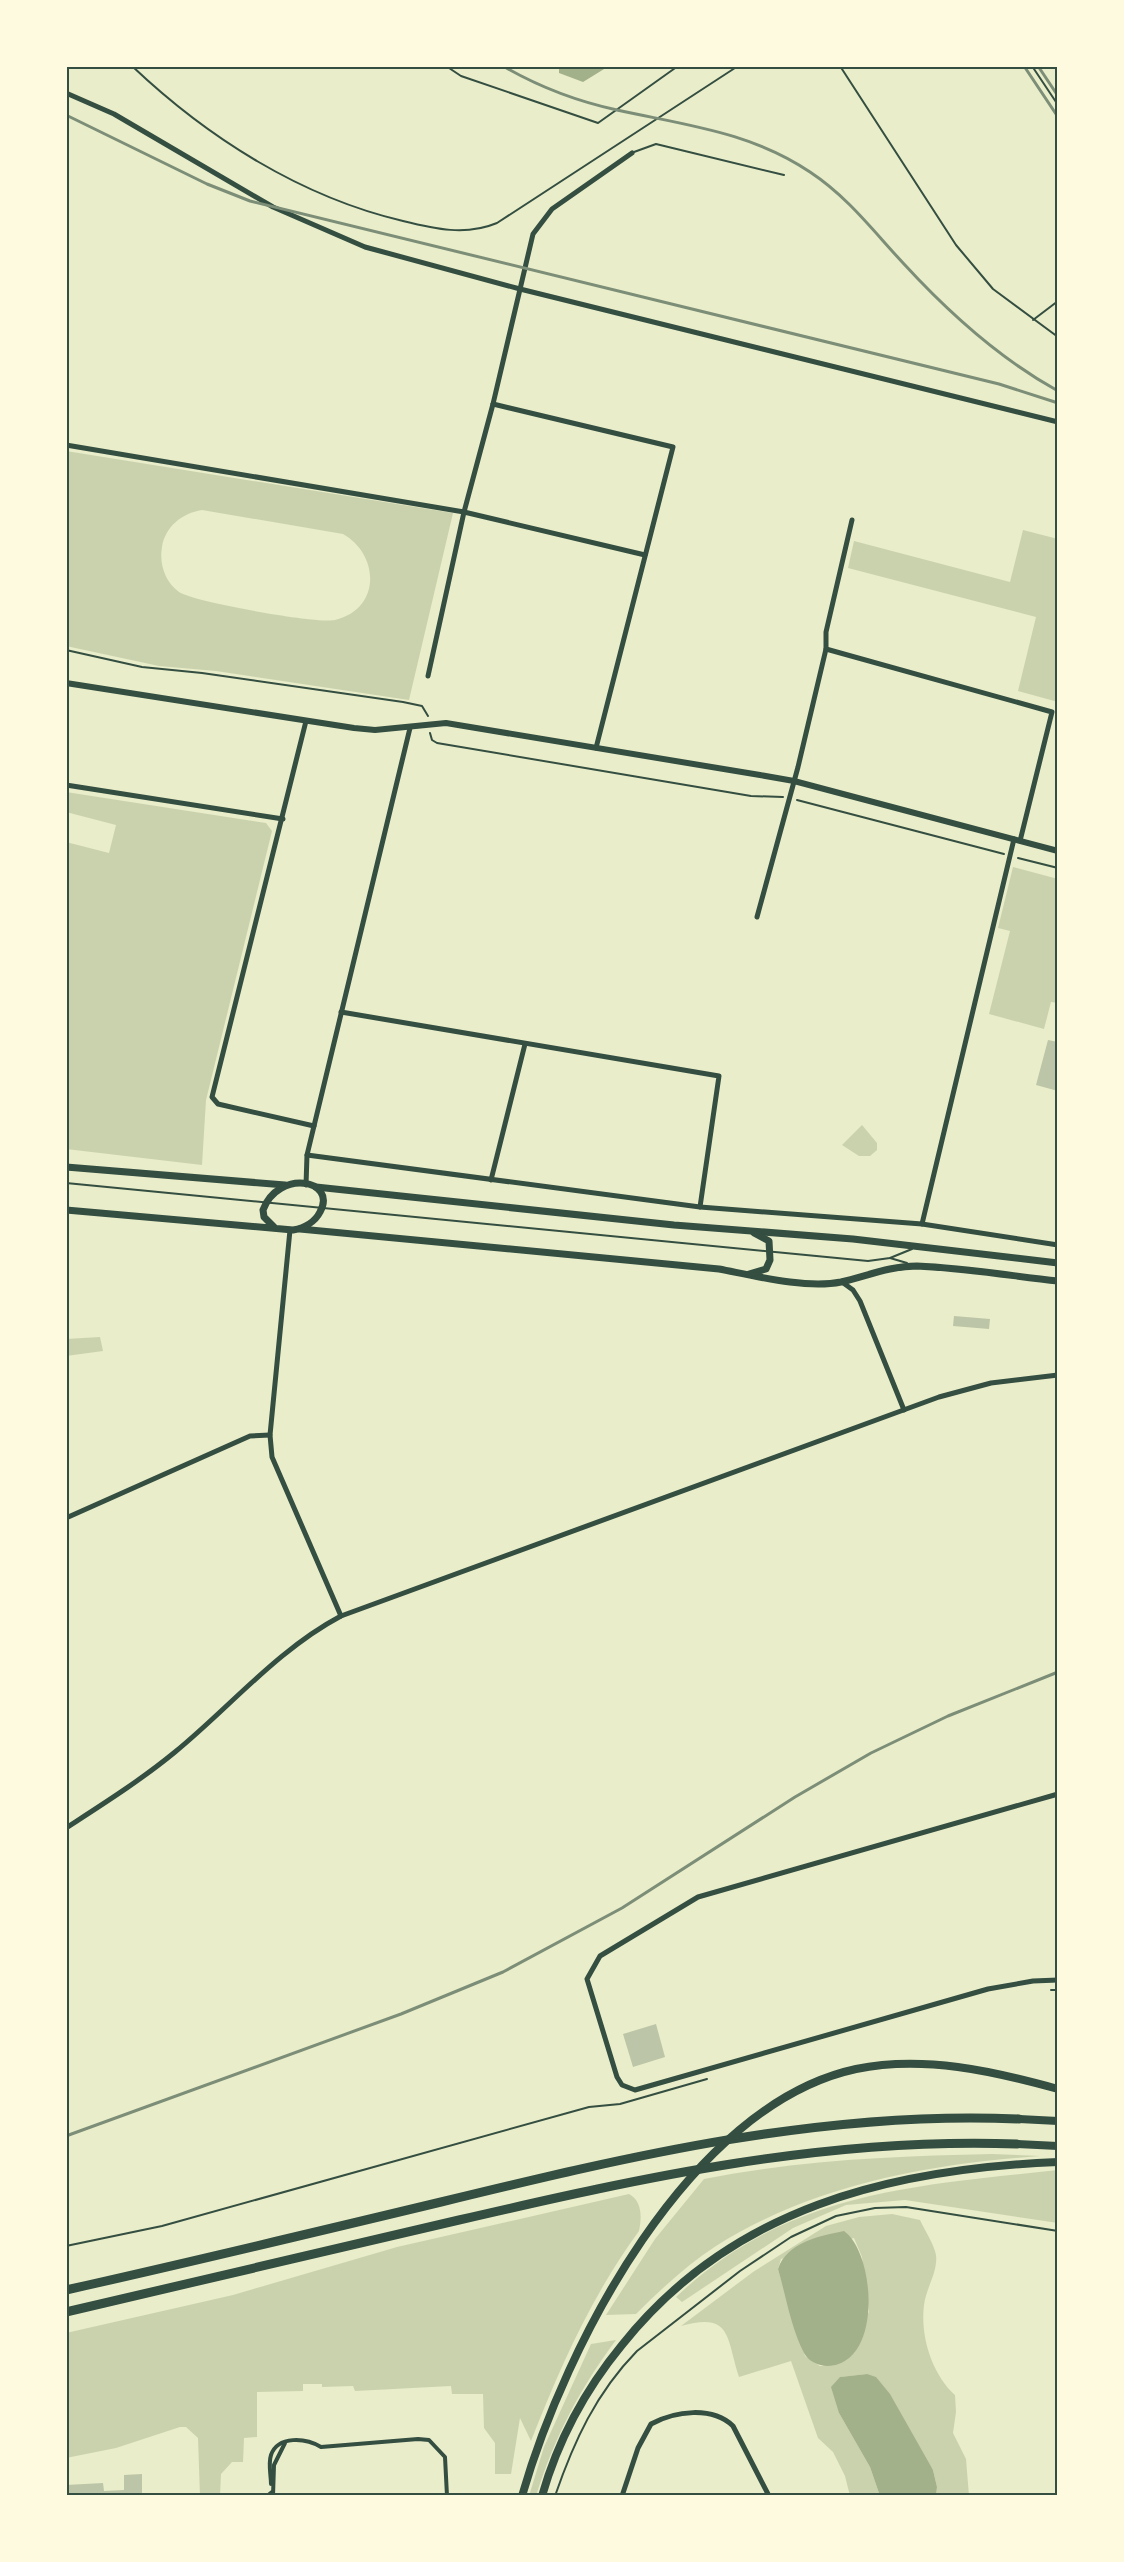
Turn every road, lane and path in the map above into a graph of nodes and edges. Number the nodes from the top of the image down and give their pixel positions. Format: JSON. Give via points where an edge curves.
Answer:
{"nodes":[{"id":1,"x":132,"y":66,"type":"edge"},
{"id":2,"x":446,"y":66,"type":"edge"},
{"id":3,"x":678,"y":66,"type":"edge"},
{"id":4,"x":738,"y":66,"type":"edge"},
{"id":5,"x":840,"y":66,"type":"edge"},
{"id":6,"x":1032,"y":66,"type":"edge"},
{"id":7,"x":66,"y":93,"type":"edge"},
{"id":8,"x":1058,"y":105,"type":"edge"},
{"id":9,"x":632,"y":153,"type":"joint"},
{"id":10,"x":784,"y":175,"type":"dead end"},
{"id":11,"x":520,"y":289,"type":"junction"},
{"id":12,"x":1058,"y":301,"type":"edge"},
{"id":13,"x":1033,"y":320,"type":"junction"},
{"id":14,"x":1058,"y":337,"type":"edge"},
{"id":15,"x":493,"y":404,"type":"junction"},
{"id":16,"x":1058,"y":422,"type":"edge"},
{"id":17,"x":66,"y":445,"type":"edge"},
{"id":18,"x":464,"y":512,"type":"junction"},
{"id":19,"x":852,"y":520,"type":"dead end"},
{"id":20,"x":645,"y":555,"type":"junction"},
{"id":21,"x":826,"y":649,"type":"junction"},
{"id":22,"x":66,"y":650,"type":"edge"},
{"id":23,"x":428,"y":676,"type":"dead end"},
{"id":24,"x":66,"y":683,"type":"edge"},
{"id":25,"x":1055,"y":713,"type":"edge"},
{"id":26,"x":306,"y":721,"type":"junction"},
{"id":27,"x":429,"y":724,"type":"junction"},
{"id":28,"x":410,"y":728,"type":"junction"},
{"id":29,"x":596,"y":748,"type":"junction"},
{"id":30,"x":794,"y":781,"type":"junction"},
{"id":31,"x":66,"y":785,"type":"edge"},
{"id":32,"x":789,"y":798,"type":"junction"},
{"id":33,"x":283,"y":819,"type":"junction"},
{"id":34,"x":1017,"y":840,"type":"junction"},
{"id":35,"x":1058,"y":851,"type":"edge"},
{"id":36,"x":1011,"y":856,"type":"junction"},
{"id":37,"x":1058,"y":868,"type":"edge"},
{"id":38,"x":757,"y":917,"type":"dead end"},
{"id":39,"x":341,"y":1012,"type":"junction"},
{"id":40,"x":525,"y":1044,"type":"junction"},
{"id":41,"x":314,"y":1126,"type":"junction"},
{"id":42,"x":308,"y":1155,"type":"junction"},
{"id":43,"x":66,"y":1167,"type":"edge"},
{"id":44,"x":491,"y":1180,"type":"junction"},
{"id":45,"x":66,"y":1183,"type":"edge"},
{"id":46,"x":285,"y":1185,"type":"junction"},
{"id":47,"x":306,"y":1185,"type":"junction"},
{"id":48,"x":316,"y":1187,"type":"junction"},
{"id":49,"x":266,"y":1203,"type":"junction"},
{"id":50,"x":700,"y":1207,"type":"junction"},
{"id":51,"x":322,"y":1209,"type":"junction"},
{"id":52,"x":66,"y":1210,"type":"edge"},
{"id":53,"x":922,"y":1224,"type":"junction"},
{"id":54,"x":274,"y":1227,"type":"junction"},
{"id":55,"x":300,"y":1229,"type":"junction"},
{"id":56,"x":290,"y":1230,"type":"junction"},
{"id":57,"x":743,"y":1231,"type":"junction"},
{"id":58,"x":1058,"y":1245,"type":"edge"},
{"id":59,"x":915,"y":1248,"type":"junction"},
{"id":60,"x":770,"y":1252,"type":"junction"},
{"id":61,"x":890,"y":1258,"type":"junction"},
{"id":62,"x":1058,"y":1263,"type":"edge"},
{"id":63,"x":916,"y":1266,"type":"junction"},
{"id":64,"x":747,"y":1275,"type":"junction"},
{"id":65,"x":1058,"y":1281,"type":"edge"},
{"id":66,"x":842,"y":1282,"type":"junction"},
{"id":67,"x":1058,"y":1375,"type":"edge"},
{"id":68,"x":904,"y":1410,"type":"junction"},
{"id":69,"x":270,"y":1435,"type":"junction"},
{"id":70,"x":66,"y":1518,"type":"edge"},
{"id":71,"x":341,"y":1616,"type":"junction"},
{"id":72,"x":1058,"y":1794,"type":"edge"},
{"id":73,"x":66,"y":1828,"type":"edge"},
{"id":74,"x":1058,"y":1980,"type":"edge"},
{"id":75,"x":1050,"y":1989,"type":"dead end"},
{"id":76,"x":1058,"y":1990,"type":"edge"},
{"id":77,"x":710,"y":2078,"type":"dead end"},
{"id":78,"x":1058,"y":2089,"type":"edge"},
{"id":79,"x":1019,"y":2119,"type":"joint"},
{"id":80,"x":1058,"y":2121,"type":"edge"},
{"id":81,"x":1017,"y":2144,"type":"joint"},
{"id":82,"x":1058,"y":2146,"type":"edge"},
{"id":83,"x":1058,"y":2162,"type":"edge"},
{"id":84,"x":1058,"y":2231,"type":"edge"},
{"id":85,"x":66,"y":2246,"type":"edge"},
{"id":86,"x":66,"y":2290,"type":"edge"},
{"id":87,"x":66,"y":2312,"type":"edge"},
{"id":88,"x":285,"y":2442,"type":"junction"},
{"id":89,"x":271,"y":2484,"type":"dead end"},
{"id":90,"x":273,"y":2493,"type":"edge"},
{"id":91,"x":267,"y":2496,"type":"edge"},
{"id":92,"x":447,"y":2496,"type":"edge"},
{"id":93,"x":522,"y":2496,"type":"edge"},
{"id":94,"x":542,"y":2496,"type":"edge"},
{"id":95,"x":555,"y":2496,"type":"edge"},
{"id":96,"x":622,"y":2496,"type":"edge"},
{"id":97,"x":769,"y":2496,"type":"edge"}],
"edges":[{"from":1,"to":4,"type":"lane","via":[[212,131],[298,184],[367,212],[459,231],[485,228],[503,220]]},
{"from":2,"to":3,"type":"lane","via":[[461,76],[598,123]]},
{"from":5,"to":13,"type":"lane","via":[[956,245],[993,289]]},
{"from":6,"to":8,"type":"lane"},
{"from":7,"to":11,"type":"street","via":[[114,114],[321,231],[365,247]]},
{"from":9,"to":10,"type":"lane","via":[[656,144]]},
{"from":9,"to":11,"type":"street","via":[[542,219],[533,234]]},
{"from":11,"to":15,"type":"street"},
{"from":11,"to":16,"type":"street"},
{"from":12,"to":13,"type":"lane"},
{"from":13,"to":14,"type":"lane"},
{"from":15,"to":18,"type":"street"},
{"from":15,"to":20,"type":"street","via":[[673,447]]},
{"from":17,"to":18,"type":"street"},
{"from":18,"to":20,"type":"street"},
{"from":18,"to":23,"type":"street"},
{"from":19,"to":21,"type":"street","via":[[825,632]]},
{"from":20,"to":29,"type":"street"},
{"from":21,"to":25,"type":"street"},
{"from":21,"to":30,"type":"street"},
{"from":22,"to":27,"type":"path","via":[[142,667],[403,702],[423,707]]},
{"from":24,"to":26,"type":"street"},
{"from":25,"to":34,"type":"street"},
{"from":26,"to":28,"type":"street","via":[[375,730]]},
{"from":26,"to":33,"type":"street"},
{"from":27,"to":28,"type":"street"},
{"from":27,"to":29,"type":"street","via":[[446,723]]},
{"from":27,"to":32,"type":"path","via":[[432,740],[437,742],[751,796]]},
{"from":28,"to":39,"type":"street"},
{"from":29,"to":30,"type":"street"},
{"from":30,"to":32,"type":"street"},
{"from":30,"to":34,"type":"street"},
{"from":31,"to":33,"type":"street"},
{"from":32,"to":36,"type":"path"},
{"from":32,"to":38,"type":"street"},
{"from":33,"to":41,"type":"street","via":[[214,1101]]},
{"from":34,"to":35,"type":"street"},
{"from":34,"to":36,"type":"street"},
{"from":36,"to":37,"type":"path"},
{"from":36,"to":53,"type":"street"},
{"from":39,"to":40,"type":"street"},
{"from":39,"to":41,"type":"street"},
{"from":40,"to":44,"type":"street"},
{"from":40,"to":50,"type":"street","via":[[719,1076]]},
{"from":41,"to":42,"type":"street"},
{"from":42,"to":44,"type":"street"},
{"from":42,"to":47,"type":"street"},
{"from":43,"to":46,"type":"main road"},
{"from":44,"to":50,"type":"street"},
{"from":45,"to":49,"type":"lane"},
{"from":46,"to":47,"type":"main road"},
{"from":46,"to":49,"type":"main road","via":[[274,1191]]},
{"from":47,"to":48,"type":"main road"},
{"from":48,"to":51,"type":"main road","via":[[324,1198]]},
{"from":48,"to":57,"type":"main road"},
{"from":49,"to":51,"type":"lane"},
{"from":49,"to":54,"type":"main road","via":[[263,1214]]},
{"from":50,"to":53,"type":"street"},
{"from":51,"to":55,"type":"main road","via":[[314,1221]]},
{"from":51,"to":60,"type":"lane"},
{"from":52,"to":54,"type":"main road"},
{"from":53,"to":58,"type":"street"},
{"from":54,"to":56,"type":"main road"},
{"from":55,"to":56,"type":"main road"},
{"from":55,"to":64,"type":"main road","via":[[719,1269]]},
{"from":56,"to":69,"type":"street"},
{"from":57,"to":59,"type":"main road"},
{"from":57,"to":60,"type":"main road","via":[[766,1239]]},
{"from":59,"to":61,"type":"lane"},
{"from":59,"to":62,"type":"main road"},
{"from":60,"to":61,"type":"lane","via":[[868,1261]]},
{"from":60,"to":64,"type":"main road","via":[[766,1269]]},
{"from":61,"to":63,"type":"lane"},
{"from":63,"to":65,"type":"main road"},
{"from":63,"to":66,"type":"main road","via":[[871,1272]]},
{"from":64,"to":66,"type":"main road","via":[[824,1284]]},
{"from":66,"to":68,"type":"street","via":[[860,1301]]},
{"from":67,"to":68,"type":"street","via":[[966,1389]]},
{"from":68,"to":71,"type":"street"},
{"from":69,"to":70,"type":"street","via":[[250,1436]]},
{"from":69,"to":71,"type":"street","via":[[272,1457]]},
{"from":71,"to":73,"type":"street","via":[[291,1649],[174,1753]]},
{"from":72,"to":74,"type":"street","via":[[698,1897],[600,1956],[587,1979],[622,2085],[634,2090],[988,1989]]},
{"from":75,"to":76,"type":"path"},
{"from":77,"to":85,"type":"path","via":[[620,2104],[589,2107],[162,2226]]},
{"from":78,"to":93,"type":"highway","via":[[956,2067],[880,2065],[806,2085],[751,2120],[710,2158],[656,2224],[593,2321],[544,2425]]},
{"from":79,"to":80,"type":"highway"},
{"from":79,"to":86,"type":"highway","via":[[836,2124],[690,2146],[555,2174]]},
{"from":81,"to":82,"type":"highway"},
{"from":81,"to":87,"type":"highway","via":[[927,2143],[839,2148],[679,2170]]},
{"from":83,"to":94,"type":"highway","via":[[953,2171],[869,2188],[818,2203],[764,2227],[714,2257],[646,2315],[594,2382],[569,2425]]},
{"from":84,"to":95,"type":"lane","via":[[906,2207],[855,2212],[810,2226],[731,2278],[624,2364],[589,2414]]},
{"from":88,"to":89,"type":"street","via":[[272,2452]]},
{"from":88,"to":90,"type":"street","via":[[274,2465]]},
{"from":88,"to":92,"type":"street","via":[[311,2441],[321,2447],[429,2440],[445,2457]]},
{"from":90,"to":91,"type":"street"},
{"from":96,"to":97,"type":"street","via":[[638,2448],[651,2424],[699,2412],[724,2418],[733,2426]]}]}
